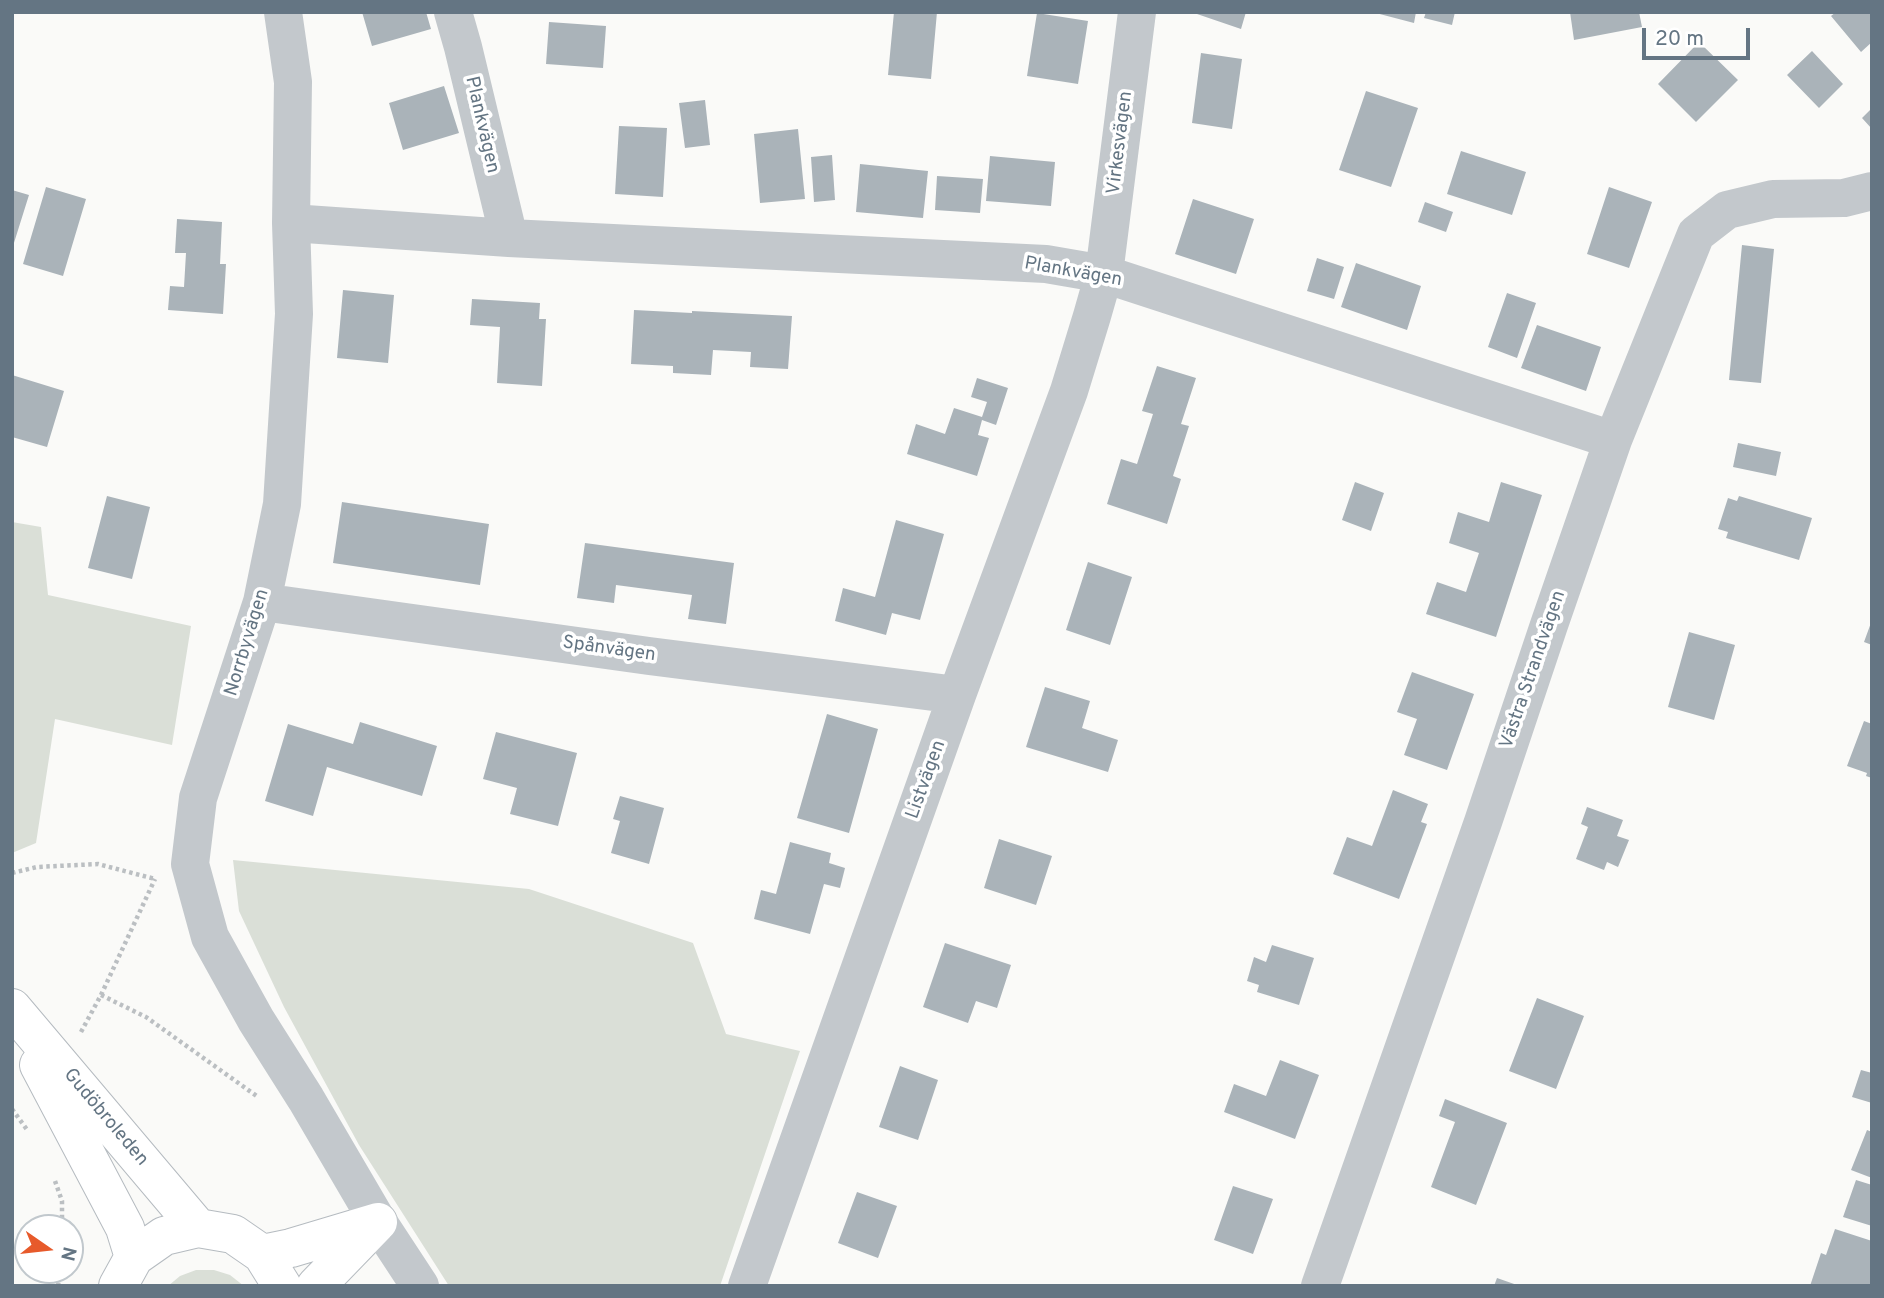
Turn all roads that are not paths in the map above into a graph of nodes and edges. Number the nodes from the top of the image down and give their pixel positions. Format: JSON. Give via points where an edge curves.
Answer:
{"nodes":[{"id":1,"x":283,"y":12,"type":"edge"},
{"id":2,"x":453,"y":12,"type":"edge"},
{"id":3,"x":1138,"y":12,"type":"edge"},
{"id":4,"x":1872,"y":191,"type":"edge"},
{"id":5,"x":291,"y":223,"type":"junction"},
{"id":6,"x":509,"y":238,"type":"junction"},
{"id":7,"x":1104,"y":274,"type":"junction"},
{"id":8,"x":1613,"y":440,"type":"junction"},
{"id":9,"x":262,"y":602,"type":"junction"},
{"id":10,"x":957,"y":695,"type":"junction"},
{"id":11,"x":12,"y":1008,"type":"edge"},
{"id":12,"x":12,"y":1014,"type":"edge"},
{"id":13,"x":378,"y":1222,"type":"junction"},
{"id":14,"x":198,"y":1228,"type":"junction"},
{"id":15,"x":272,"y":1270,"type":"edge"},
{"id":16,"x":126,"y":1271,"type":"edge"},
{"id":17,"x":316,"y":1286,"type":"edge"},
{"id":18,"x":420,"y":1286,"type":"edge"},
{"id":19,"x":747,"y":1286,"type":"edge"},
{"id":20,"x":1320,"y":1286,"type":"edge"}],
"edges":[{"from":1,"to":5,"type":"street","name":"Norrbyvägen","via":[[293,82]]},
{"from":2,"to":6,"type":"street","name":"Plankvägen"},
{"from":3,"to":7,"type":"street","name":"Virkesvägen"},
{"from":4,"to":8,"type":"street","name":"Västra Strandvägen","via":[[1844,198],[1773,198],[1727,210],[1696,234]]},
{"from":5,"to":6,"type":"street","name":"Plankvägen"},
{"from":5,"to":9,"type":"street","name":"Norrbyvägen","via":[[294,314],[282,504]]},
{"from":6,"to":7,"type":"street","name":"Plankvägen","via":[[1045,264]]},
{"from":7,"to":8,"type":"street","name":"Plankvägen"},
{"from":7,"to":10,"type":"street","name":"Listvägen","via":[[1069,391]]},
{"from":8,"to":20,"type":"street","name":"Västra Strandvägen"},
{"from":9,"to":10,"type":"street","name":"Spånvägen"},
{"from":9,"to":13,"type":"street","name":"Norrbyvägen","via":[[198,797],[190,864],[210,937]]},
{"from":10,"to":19,"type":"street","name":"Listvägen"},
{"from":11,"to":14,"type":"main road","name":"Gudöbroleden"},
{"from":12,"to":16,"type":"main road","name":"Gudöbroleden","via":[[125,1228]]},
{"from":13,"to":15,"type":"main road","via":[[291,1248]]},
{"from":13,"to":17,"type":"main road"},
{"from":13,"to":18,"type":"street","name":"Norrbyvägen"},
{"from":14,"to":15,"type":"main road","via":[[233,1234]]},
{"from":14,"to":16,"type":"main road","via":[[164,1236]]}]}
